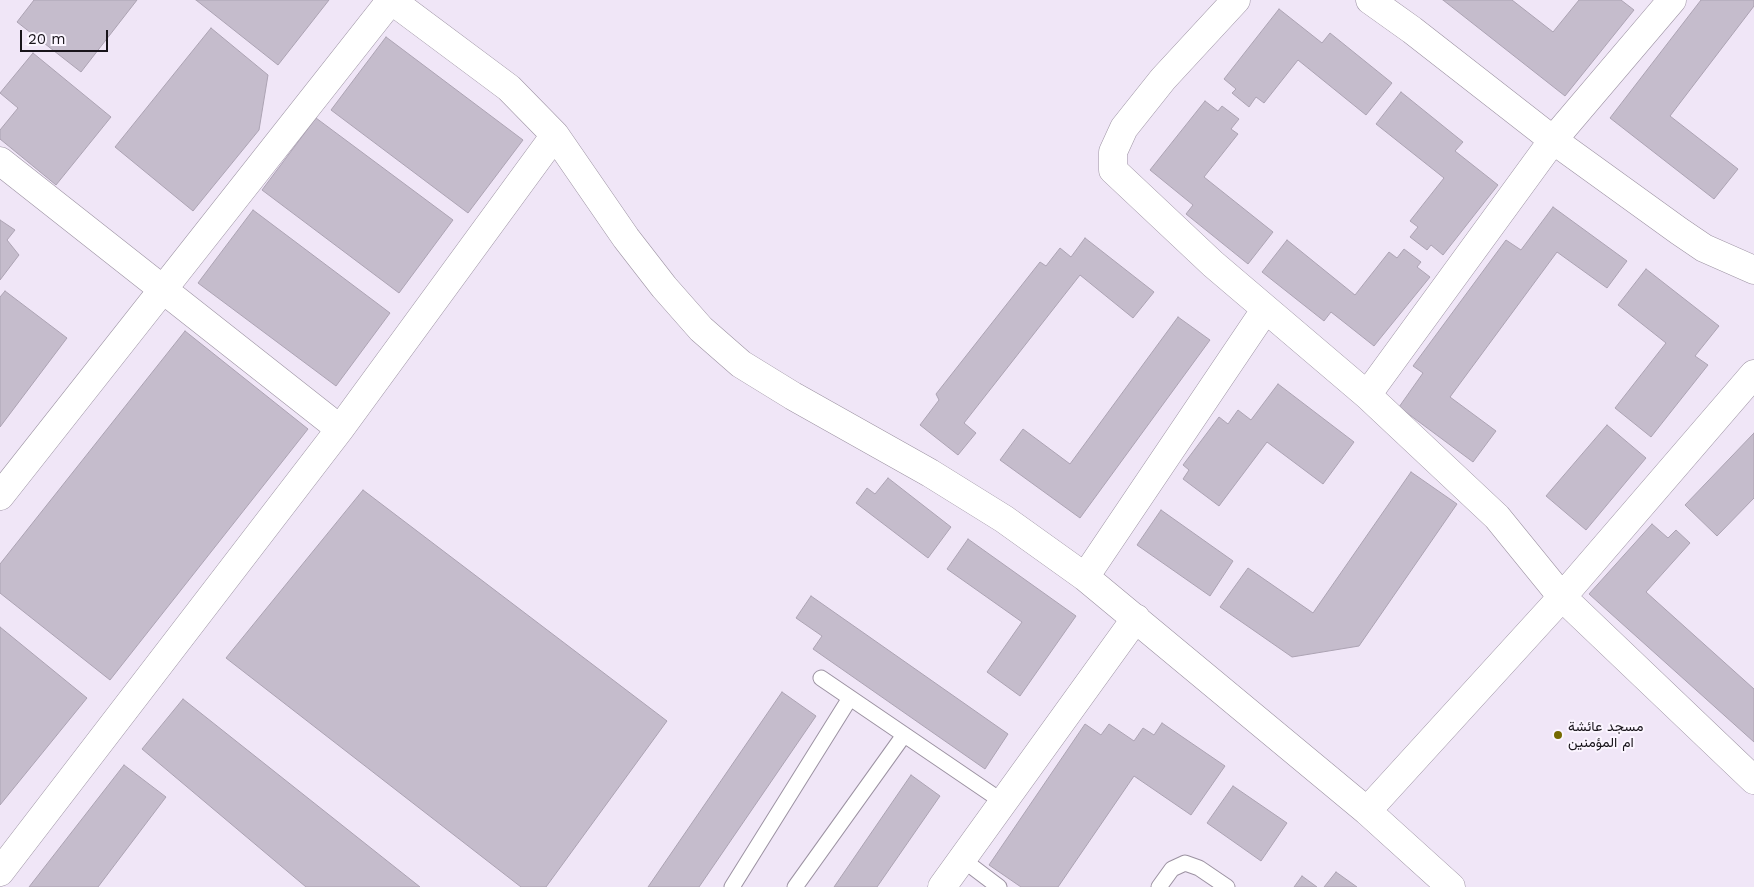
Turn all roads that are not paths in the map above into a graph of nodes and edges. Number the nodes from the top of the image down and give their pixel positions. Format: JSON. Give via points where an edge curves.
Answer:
{"nodes":[{"id":1,"x":391,"y":0,"type":"edge"},
{"id":2,"x":1236,"y":0,"type":"edge"},
{"id":3,"x":1370,"y":0,"type":"edge"},
{"id":4,"x":1672,"y":0,"type":"edge"},
{"id":5,"x":555,"y":135,"type":"junction"},
{"id":6,"x":1553,"y":140,"type":"junction"},
{"id":7,"x":0,"y":161,"type":"edge"},
{"id":8,"x":1754,"y":270,"type":"edge"},
{"id":9,"x":162,"y":288,"type":"junction"},
{"id":10,"x":1265,"y":310,"type":"junction"},
{"id":11,"x":1754,"y":374,"type":"edge"},
{"id":12,"x":1367,"y":395,"type":"junction"},
{"id":13,"x":340,"y":429,"type":"junction"},
{"id":14,"x":0,"y":496,"type":"edge"},
{"id":15,"x":1085,"y":577,"type":"junction"},
{"id":16,"x":1562,"y":596,"type":"junction"},
{"id":17,"x":1136,"y":618,"type":"junction"},
{"id":18,"x":820,"y":678,"type":"dead end"},
{"id":19,"x":850,"y":698,"type":"junction"},
{"id":20,"x":904,"y":735,"type":"junction"},
{"id":21,"x":1754,"y":780,"type":"edge"},
{"id":22,"x":1003,"y":802,"type":"junction"},
{"id":23,"x":1367,"y":811,"type":"junction"},
{"id":24,"x":962,"y":859,"type":"junction"},
{"id":25,"x":0,"y":872,"type":"edge"},
{"id":26,"x":732,"y":887,"type":"edge"},
{"id":27,"x":794,"y":887,"type":"edge"},
{"id":28,"x":942,"y":887,"type":"edge"},
{"id":29,"x":999,"y":887,"type":"edge"},
{"id":30,"x":1159,"y":887,"type":"edge"},
{"id":31,"x":1227,"y":887,"type":"edge"},
{"id":32,"x":1451,"y":887,"type":"edge"}],
"edges":[{"from":1,"to":5,"type":"street","via":[[509,88]]},
{"from":1,"to":9,"type":"street"},
{"from":2,"to":10,"type":"street","via":[[1163,79],[1124,128],[1111,162],[1113,170],[1129,187]]},
{"from":3,"to":6,"type":"street"},
{"from":4,"to":6,"type":"street"},
{"from":5,"to":13,"type":"street"},
{"from":5,"to":15,"type":"street","via":[[620,231],[664,287],[701,329],[741,364],[995,513]]},
{"from":6,"to":8,"type":"street","via":[[1679,232],[1704,248]]},
{"from":6,"to":12,"type":"street"},
{"from":7,"to":9,"type":"street"},
{"from":9,"to":13,"type":"street"},
{"from":9,"to":14,"type":"street"},
{"from":10,"to":12,"type":"street"},
{"from":10,"to":15,"type":"street"},
{"from":11,"to":16,"type":"street"},
{"from":12,"to":16,"type":"street","via":[[1497,517]]},
{"from":13,"to":25,"type":"street"},
{"from":15,"to":17,"type":"street"},
{"from":16,"to":21,"type":"street"},
{"from":16,"to":23,"type":"street"},
{"from":17,"to":22,"type":"street"},
{"from":17,"to":23,"type":"street"},
{"from":18,"to":19,"type":"lane"},
{"from":19,"to":20,"type":"lane"},
{"from":19,"to":26,"type":"lane"},
{"from":20,"to":22,"type":"lane"},
{"from":20,"to":27,"type":"lane"},
{"from":22,"to":24,"type":"street"},
{"from":23,"to":32,"type":"street"},
{"from":24,"to":28,"type":"street"},
{"from":24,"to":29,"type":"lane"},
{"from":30,"to":31,"type":"lane","via":[[1172,869],[1185,863],[1199,868]]}]}
